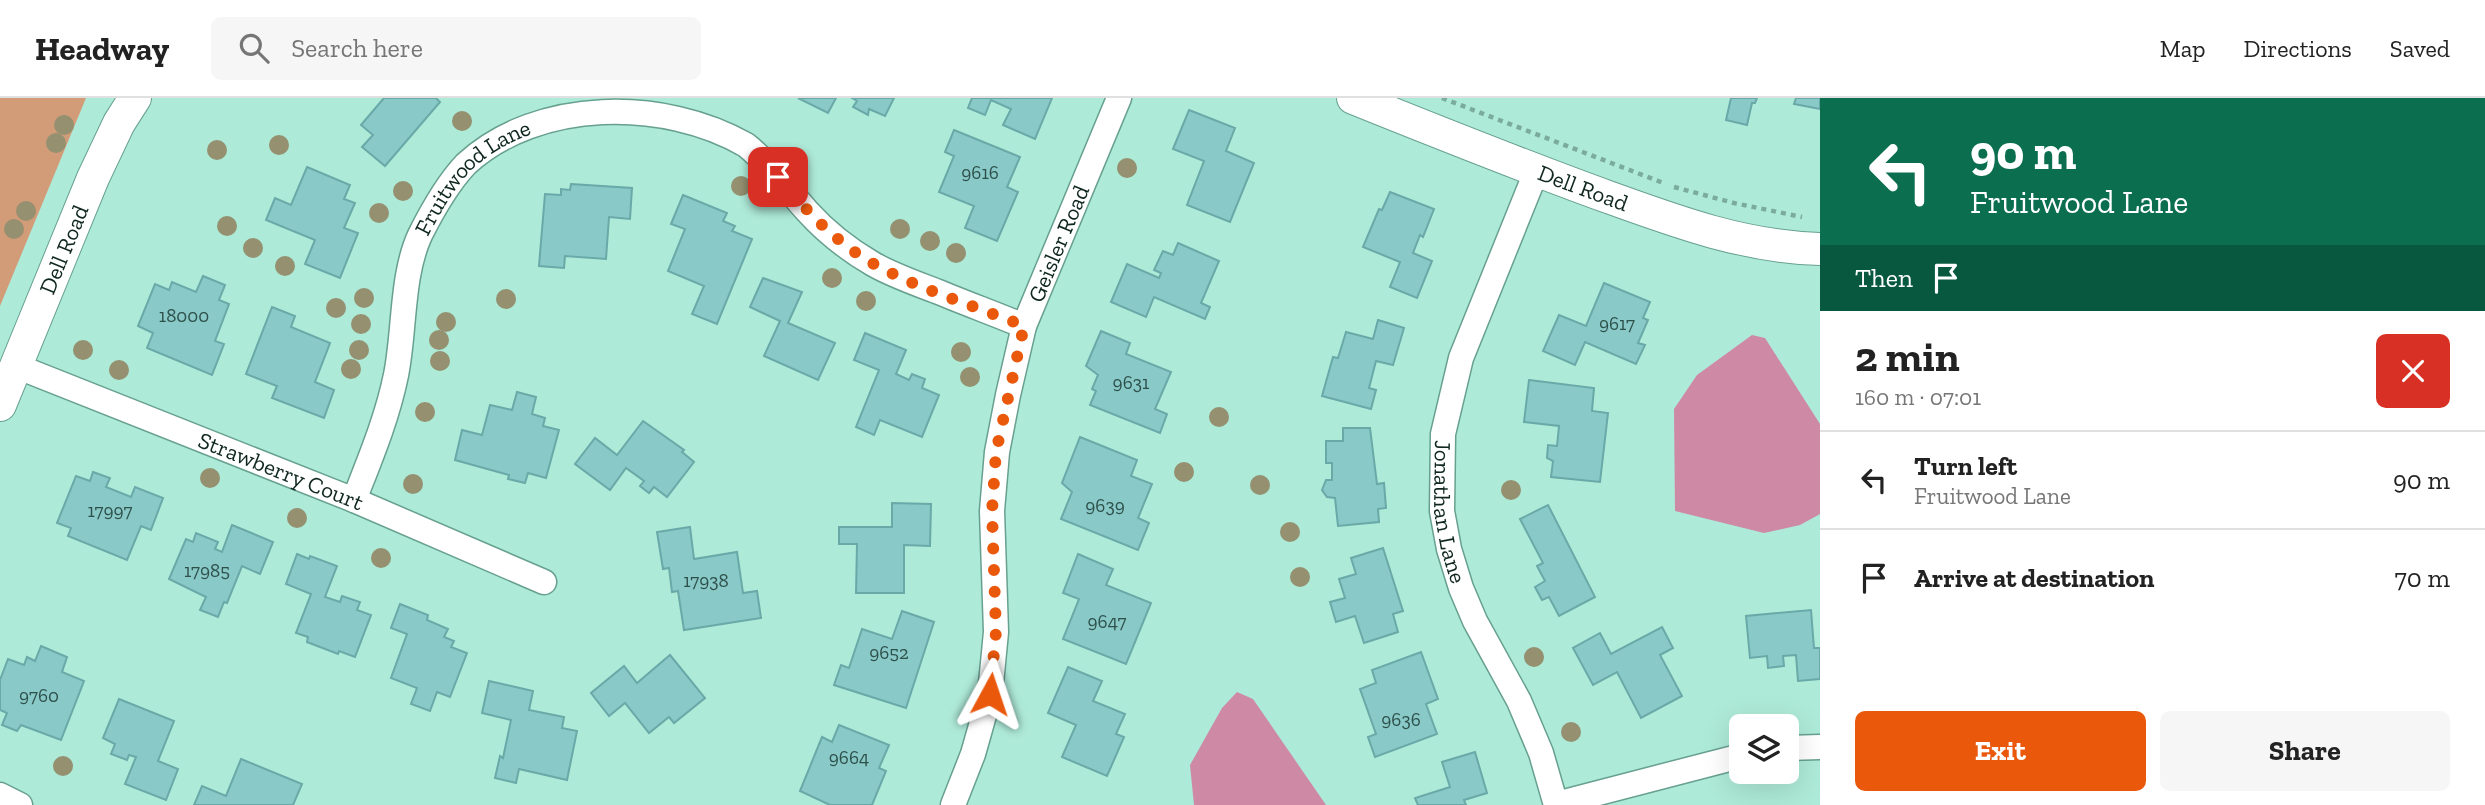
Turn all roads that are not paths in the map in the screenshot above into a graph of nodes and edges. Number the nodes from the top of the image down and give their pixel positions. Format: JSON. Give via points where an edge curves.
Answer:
{"nodes":[{"id":1,"x":135,"y":98,"type":"edge"},
{"id":2,"x":1119,"y":98,"type":"edge"},
{"id":3,"x":1353,"y":98,"type":"edge"},
{"id":4,"x":1536,"y":172,"type":"junction"},
{"id":5,"x":1820,"y":250,"type":"edge"},
{"id":6,"x":1024,"y":326,"type":"junction"},
{"id":7,"x":16,"y":366,"type":"junction"},
{"id":8,"x":0,"y":405,"type":"edge"},
{"id":9,"x":354,"y":500,"type":"junction"},
{"id":10,"x":544,"y":582,"type":"dead end"},
{"id":11,"x":1820,"y":747,"type":"edge"},
{"id":12,"x":1799,"y":748,"type":"edge"},
{"id":13,"x":1729,"y":759,"type":"edge"},
{"id":14,"x":0,"y":795,"type":"edge"},
{"id":15,"x":20,"y":805,"type":"edge"},
{"id":16,"x":953,"y":805,"type":"edge"},
{"id":17,"x":1556,"y":805,"type":"edge"}],
"edges":[{"from":1,"to":7,"type":"street","name":"Dell Road","via":[[93,178]]},
{"from":2,"to":6,"type":"street","name":"Geisler Road"},
{"from":3,"to":4,"type":"street","name":"Dell Road"},
{"from":4,"to":5,"type":"street","name":"Dell Road","via":[[1690,226],[1741,240]]},
{"from":4,"to":17,"type":"street","name":"Jonathan Lane","via":[[1461,358],[1443,434],[1441,486],[1449,549],[1461,588],[1519,701],[1541,752]]},
{"from":6,"to":9,"type":"street","name":"Fruitwood Lane","via":[[873,264],[809,214],[747,146],[714,124],[674,108],[632,101],[583,104],[541,115],[503,135],[466,164],[440,199],[419,237],[407,280],[396,375],[383,427]]},
{"from":6,"to":16,"type":"street","name":"Geisler Road","via":[[996,452],[992,511],[996,632],[990,694]]},
{"from":7,"to":8,"type":"street","name":"Dell Road"},
{"from":7,"to":9,"type":"street","name":"Strawberry Court"},
{"from":9,"to":10,"type":"street","name":"Strawberry Court"},
{"from":11,"to":12,"type":"street"},
{"from":13,"to":17,"type":"street"},
{"from":14,"to":15,"type":"street"}]}
